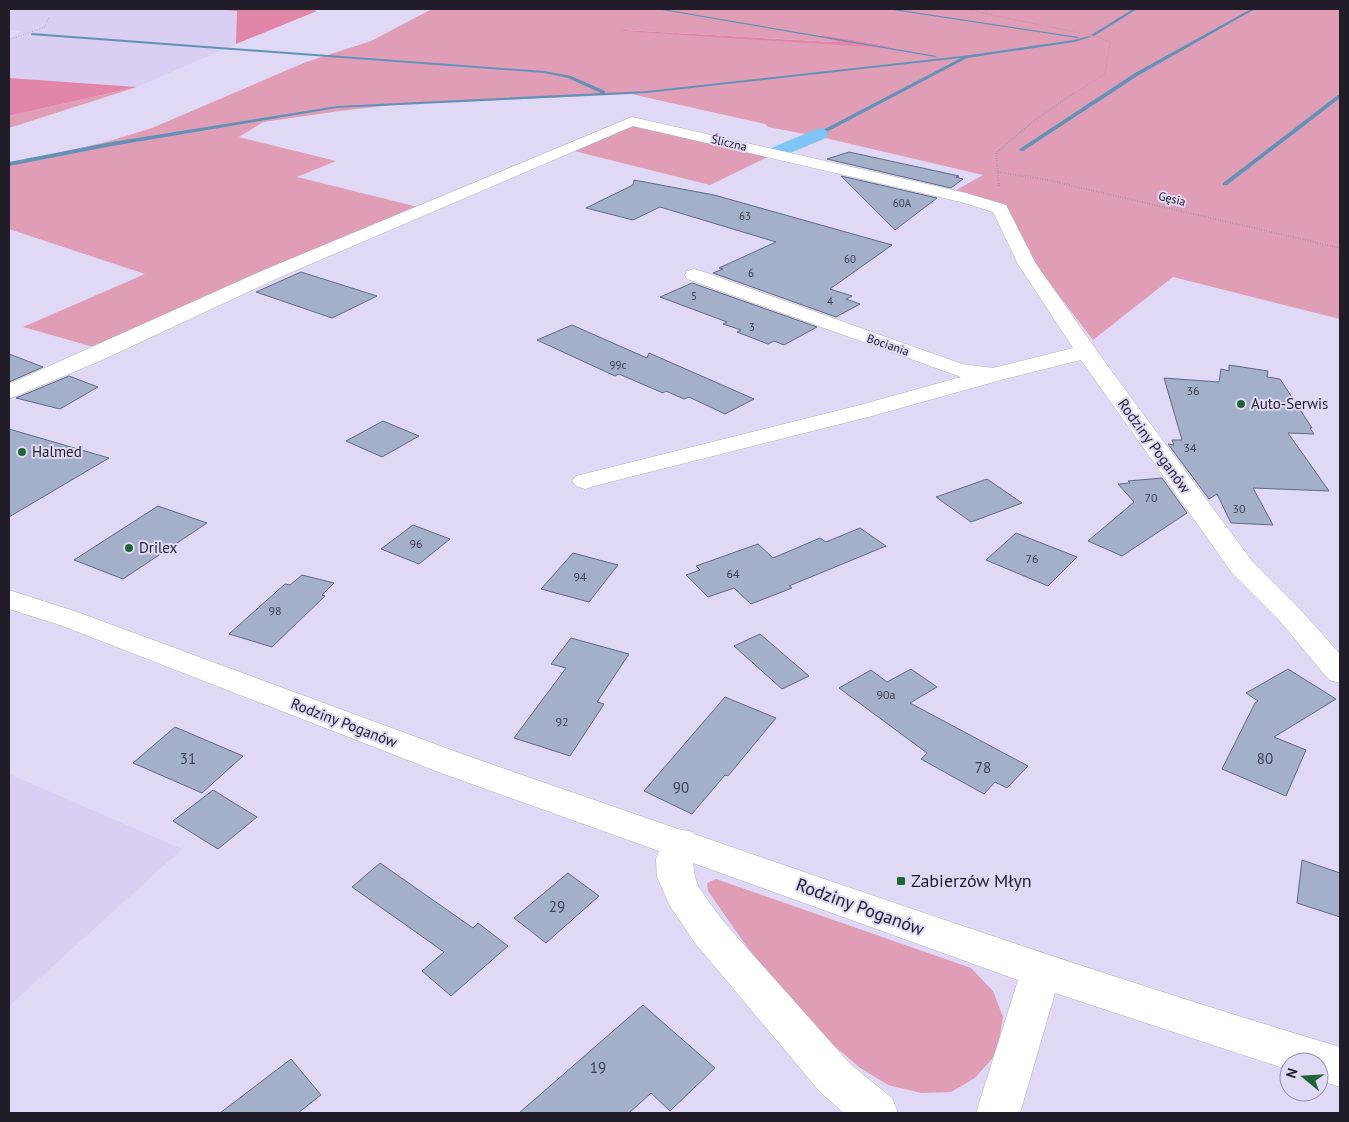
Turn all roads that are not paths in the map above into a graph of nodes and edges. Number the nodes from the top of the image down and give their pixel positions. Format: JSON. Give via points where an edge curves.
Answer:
{"nodes":[{"id":1,"x":995,"y":207,"type":"joint"},
{"id":2,"x":694,"y":275,"type":"dead end"},
{"id":3,"x":1087,"y":350,"type":"junction"},
{"id":4,"x":993,"y":375,"type":"junction"},
{"id":5,"x":9,"y":392,"type":"edge"},
{"id":6,"x":585,"y":481,"type":"dead end"},
{"id":7,"x":9,"y":599,"type":"edge"},
{"id":8,"x":1340,"y":673,"type":"edge"},
{"id":9,"x":680,"y":842,"type":"junction"},
{"id":10,"x":1041,"y":971,"type":"junction"},
{"id":11,"x":1340,"y":1067,"type":"edge"},
{"id":12,"x":876,"y":1113,"type":"edge"},
{"id":13,"x":998,"y":1113,"type":"edge"}],
"edges":[{"from":1,"to":3,"type":"street","name":"Rodziny Poganów","via":[[1027,264]]},
{"from":1,"to":5,"type":"street","name":"Śliczna","via":[[632,121],[289,266]]},
{"from":2,"to":4,"type":"street","name":"Bociania","via":[[958,370]]},
{"from":3,"to":4,"type":"street","name":"Bociania"},
{"from":3,"to":8,"type":"street","name":"Rodziny Poganów","via":[[1242,568]]},
{"from":4,"to":6,"type":"street"},
{"from":7,"to":9,"type":"street","name":"Rodziny Poganów","via":[[70,619],[452,764]]},
{"from":9,"to":10,"type":"street","name":"Rodziny Poganów"},
{"from":9,"to":12,"type":"street","via":[[674,860],[676,877],[709,932],[835,1078]]},
{"from":10,"to":11,"type":"street","name":"Rodziny Poganów"},
{"from":10,"to":13,"type":"street"}]}
